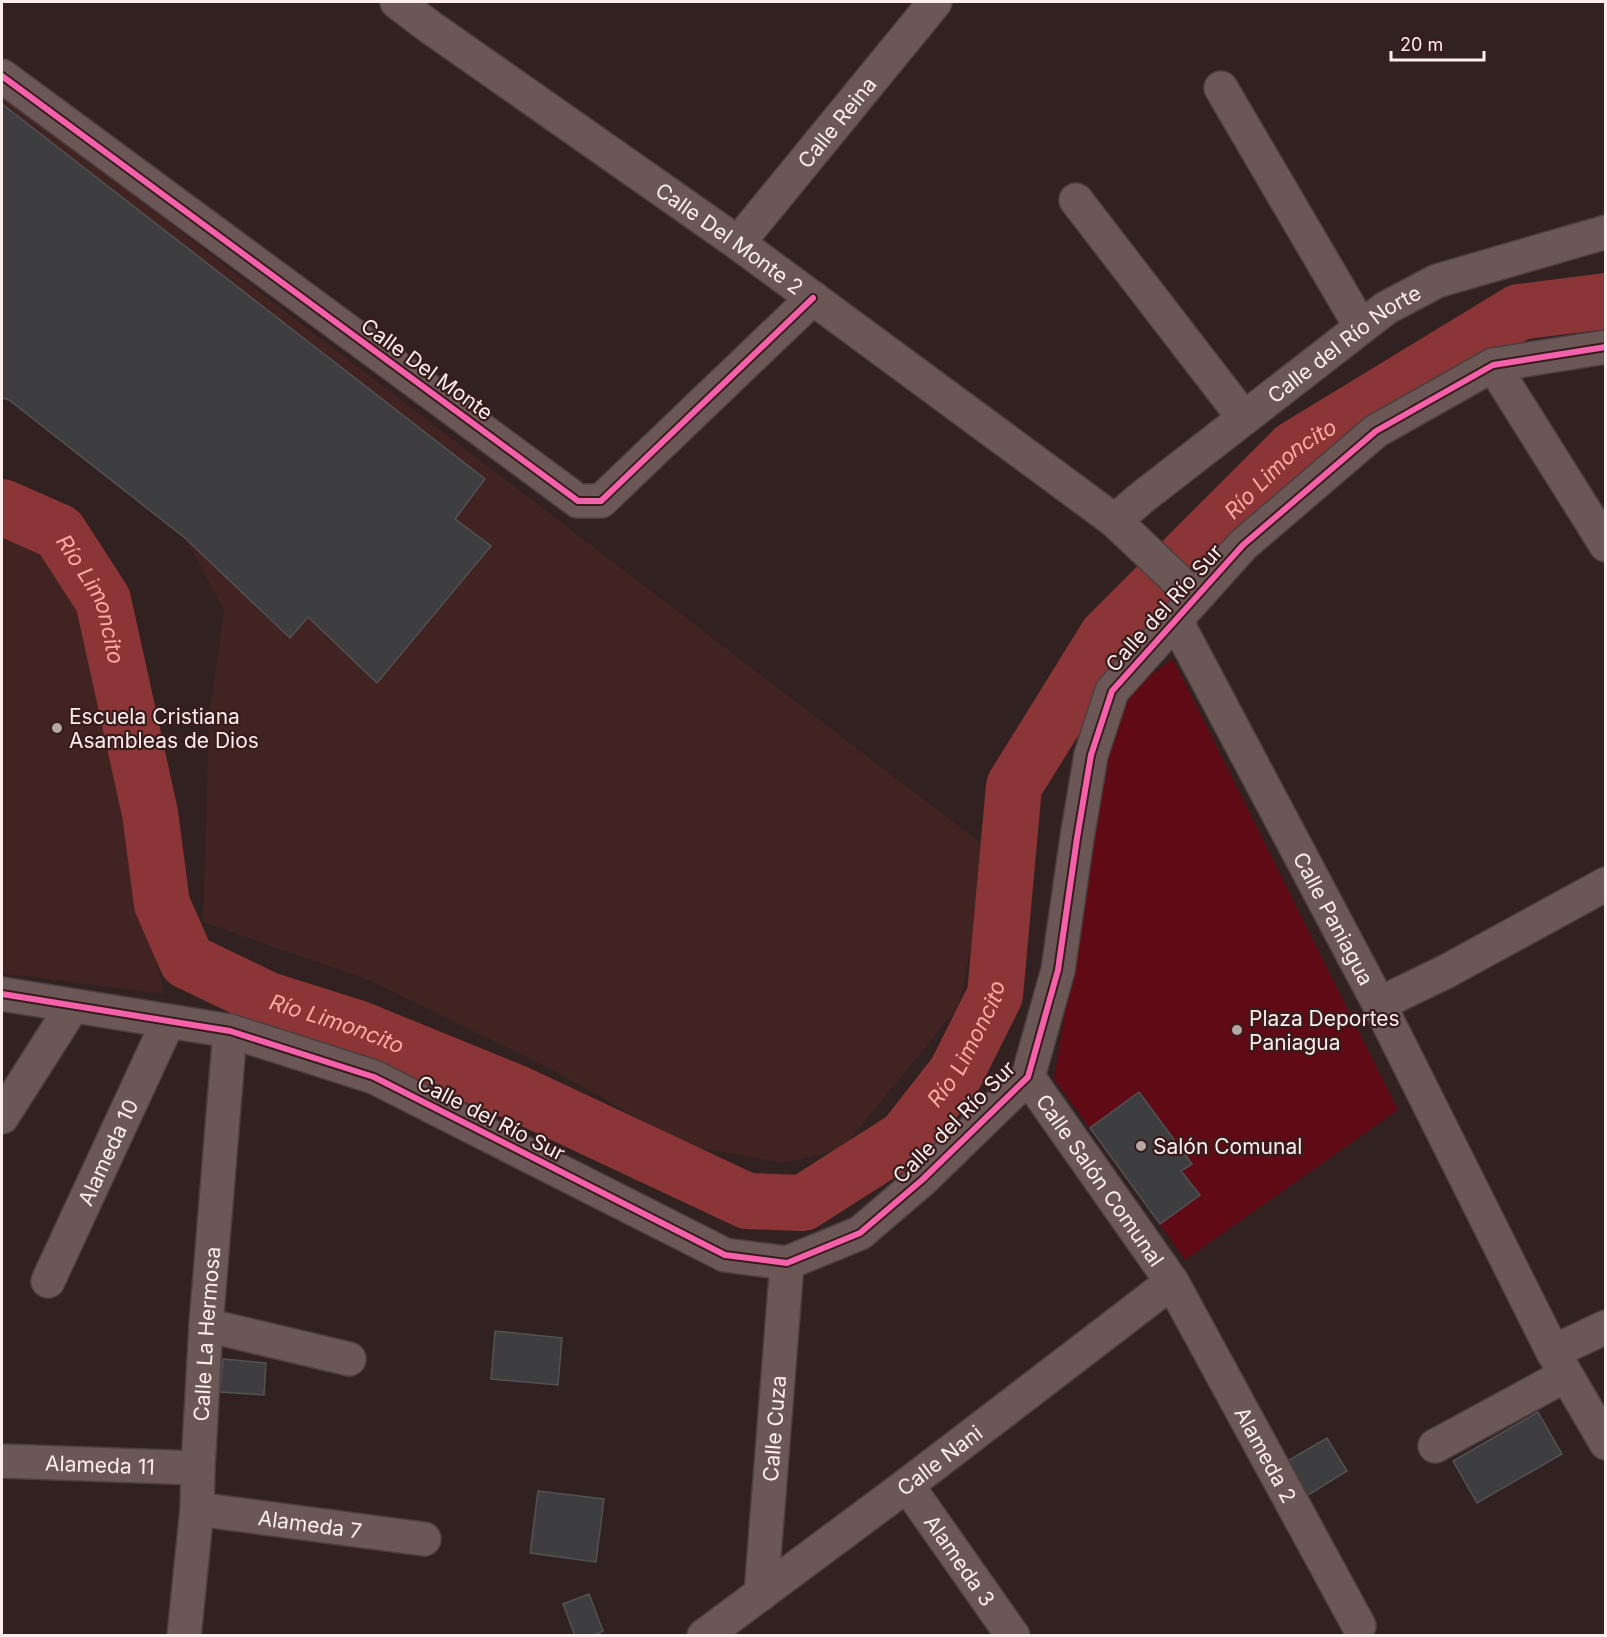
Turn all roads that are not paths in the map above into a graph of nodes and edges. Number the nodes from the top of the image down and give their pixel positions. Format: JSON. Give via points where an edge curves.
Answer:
{"nodes":[{"id":1,"x":397,"y":2,"type":"edge"},
{"id":2,"x":935,"y":2,"type":"edge"},
{"id":3,"x":2,"y":76,"type":"edge"},
{"id":4,"x":1221,"y":88,"type":"dead end"},
{"id":5,"x":1076,"y":200,"type":"dead end"},
{"id":6,"x":1605,"y":232,"type":"edge"},
{"id":7,"x":738,"y":243,"type":"junction"},
{"id":8,"x":813,"y":298,"type":"junction"},
{"id":9,"x":1361,"y":327,"type":"junction"},
{"id":10,"x":1605,"y":347,"type":"edge"},
{"id":11,"x":1493,"y":365,"type":"junction"},
{"id":12,"x":1244,"y":418,"type":"junction"},
{"id":13,"x":1115,"y":521,"type":"junction"},
{"id":14,"x":1605,"y":545,"type":"edge"},
{"id":15,"x":1183,"y":600,"type":"junction"},
{"id":16,"x":1605,"y":884,"type":"edge"},
{"id":17,"x":2,"y":994,"type":"edge"},
{"id":18,"x":1379,"y":1004,"type":"junction"},
{"id":19,"x":72,"y":1007,"type":"junction"},
{"id":20,"x":168,"y":1022,"type":"junction"},
{"id":21,"x":230,"y":1031,"type":"junction"},
{"id":22,"x":1028,"y":1077,"type":"junction"},
{"id":23,"x":2,"y":1117,"type":"edge"},
{"id":24,"x":787,"y":1263,"type":"junction"},
{"id":25,"x":48,"y":1281,"type":"dead end"},
{"id":26,"x":1172,"y":1282,"type":"junction"},
{"id":27,"x":206,"y":1325,"type":"junction"},
{"id":28,"x":1605,"y":1327,"type":"edge"},
{"id":29,"x":349,"y":1359,"type":"dead end"},
{"id":30,"x":1560,"y":1364,"type":"junction"},
{"id":31,"x":1605,"y":1443,"type":"edge"},
{"id":32,"x":1435,"y":1446,"type":"dead end"},
{"id":33,"x":2,"y":1461,"type":"edge"},
{"id":34,"x":198,"y":1468,"type":"junction"},
{"id":35,"x":907,"y":1485,"type":"junction"},
{"id":36,"x":197,"y":1509,"type":"junction"},
{"id":37,"x":424,"y":1539,"type":"dead end"},
{"id":38,"x":761,"y":1594,"type":"junction"},
{"id":39,"x":1359,"y":1626,"type":"dead end"},
{"id":40,"x":184,"y":1635,"type":"edge"},
{"id":41,"x":704,"y":1635,"type":"edge"},
{"id":42,"x":1013,"y":1635,"type":"edge"}],
"edges":[{"from":1,"to":7,"type":"street","name":"Calle Del Monte 2"},
{"from":2,"to":7,"type":"street","name":"Calle Reina"},
{"from":3,"to":8,"type":"street","name":"Calle Del Monte","via":[[578,501],[601,501]]},
{"from":4,"to":9,"type":"street"},
{"from":5,"to":12,"type":"street"},
{"from":6,"to":9,"type":"street","name":"Calle del Río Norte","via":[[1437,281],[1386,308]]},
{"from":7,"to":8,"type":"street","name":"Calle Del Monte 2"},
{"from":8,"to":13,"type":"street","name":"Calle Del Monte 2"},
{"from":9,"to":12,"type":"street","name":"Calle del Río Norte"},
{"from":10,"to":11,"type":"street","name":"Calle del Río Sur"},
{"from":11,"to":14,"type":"street"},
{"from":11,"to":15,"type":"street","name":"Calle del Río Sur","via":[[1376,431]]},
{"from":12,"to":13,"type":"street","name":"Calle del Río Norte"},
{"from":13,"to":15,"type":"street","name":"Calle Del Monte 2","via":[[1139,542]]},
{"from":15,"to":18,"type":"street","name":"Calle Paniagua"},
{"from":15,"to":22,"type":"street","name":"Calle del Río Sur","via":[[1112,691],[1091,755],[1058,970]]},
{"from":16,"to":18,"type":"street"},
{"from":17,"to":19,"type":"street","name":"Calle del Río Sur"},
{"from":18,"to":30,"type":"street","name":"Calle Paniagua"},
{"from":19,"to":20,"type":"street","name":"Calle del Río Sur"},
{"from":19,"to":23,"type":"street"},
{"from":20,"to":21,"type":"street","name":"Calle del Río Sur"},
{"from":20,"to":25,"type":"street","name":"Alameda 10"},
{"from":21,"to":24,"type":"street","name":"Calle del Río Sur","via":[[374,1077],[725,1255]]},
{"from":21,"to":27,"type":"street","name":"Calle La Hermosa"},
{"from":22,"to":24,"type":"street","name":"Calle del Río Sur","via":[[922,1180],[860,1233]]},
{"from":22,"to":26,"type":"street","name":"Calle Salón Comunal"},
{"from":24,"to":38,"type":"street","name":"Calle Cuza"},
{"from":26,"to":35,"type":"street","name":"Calle Nani"},
{"from":26,"to":39,"type":"street","name":"Alameda 2"},
{"from":27,"to":29,"type":"street"},
{"from":27,"to":34,"type":"street","name":"Calle La Hermosa"},
{"from":28,"to":30,"type":"street"},
{"from":30,"to":31,"type":"street","name":"Calle Paniagua"},
{"from":30,"to":32,"type":"street"},
{"from":33,"to":34,"type":"street","name":"Alameda 11"},
{"from":34,"to":36,"type":"street","name":"Calle La Hermosa"},
{"from":35,"to":38,"type":"street","name":"Calle Nani"},
{"from":35,"to":42,"type":"street","name":"Alameda 3"},
{"from":36,"to":37,"type":"street","name":"Alameda 7"},
{"from":36,"to":40,"type":"street","name":"Calle La Hermosa"},
{"from":38,"to":41,"type":"street","name":"Calle Nani"}]}
